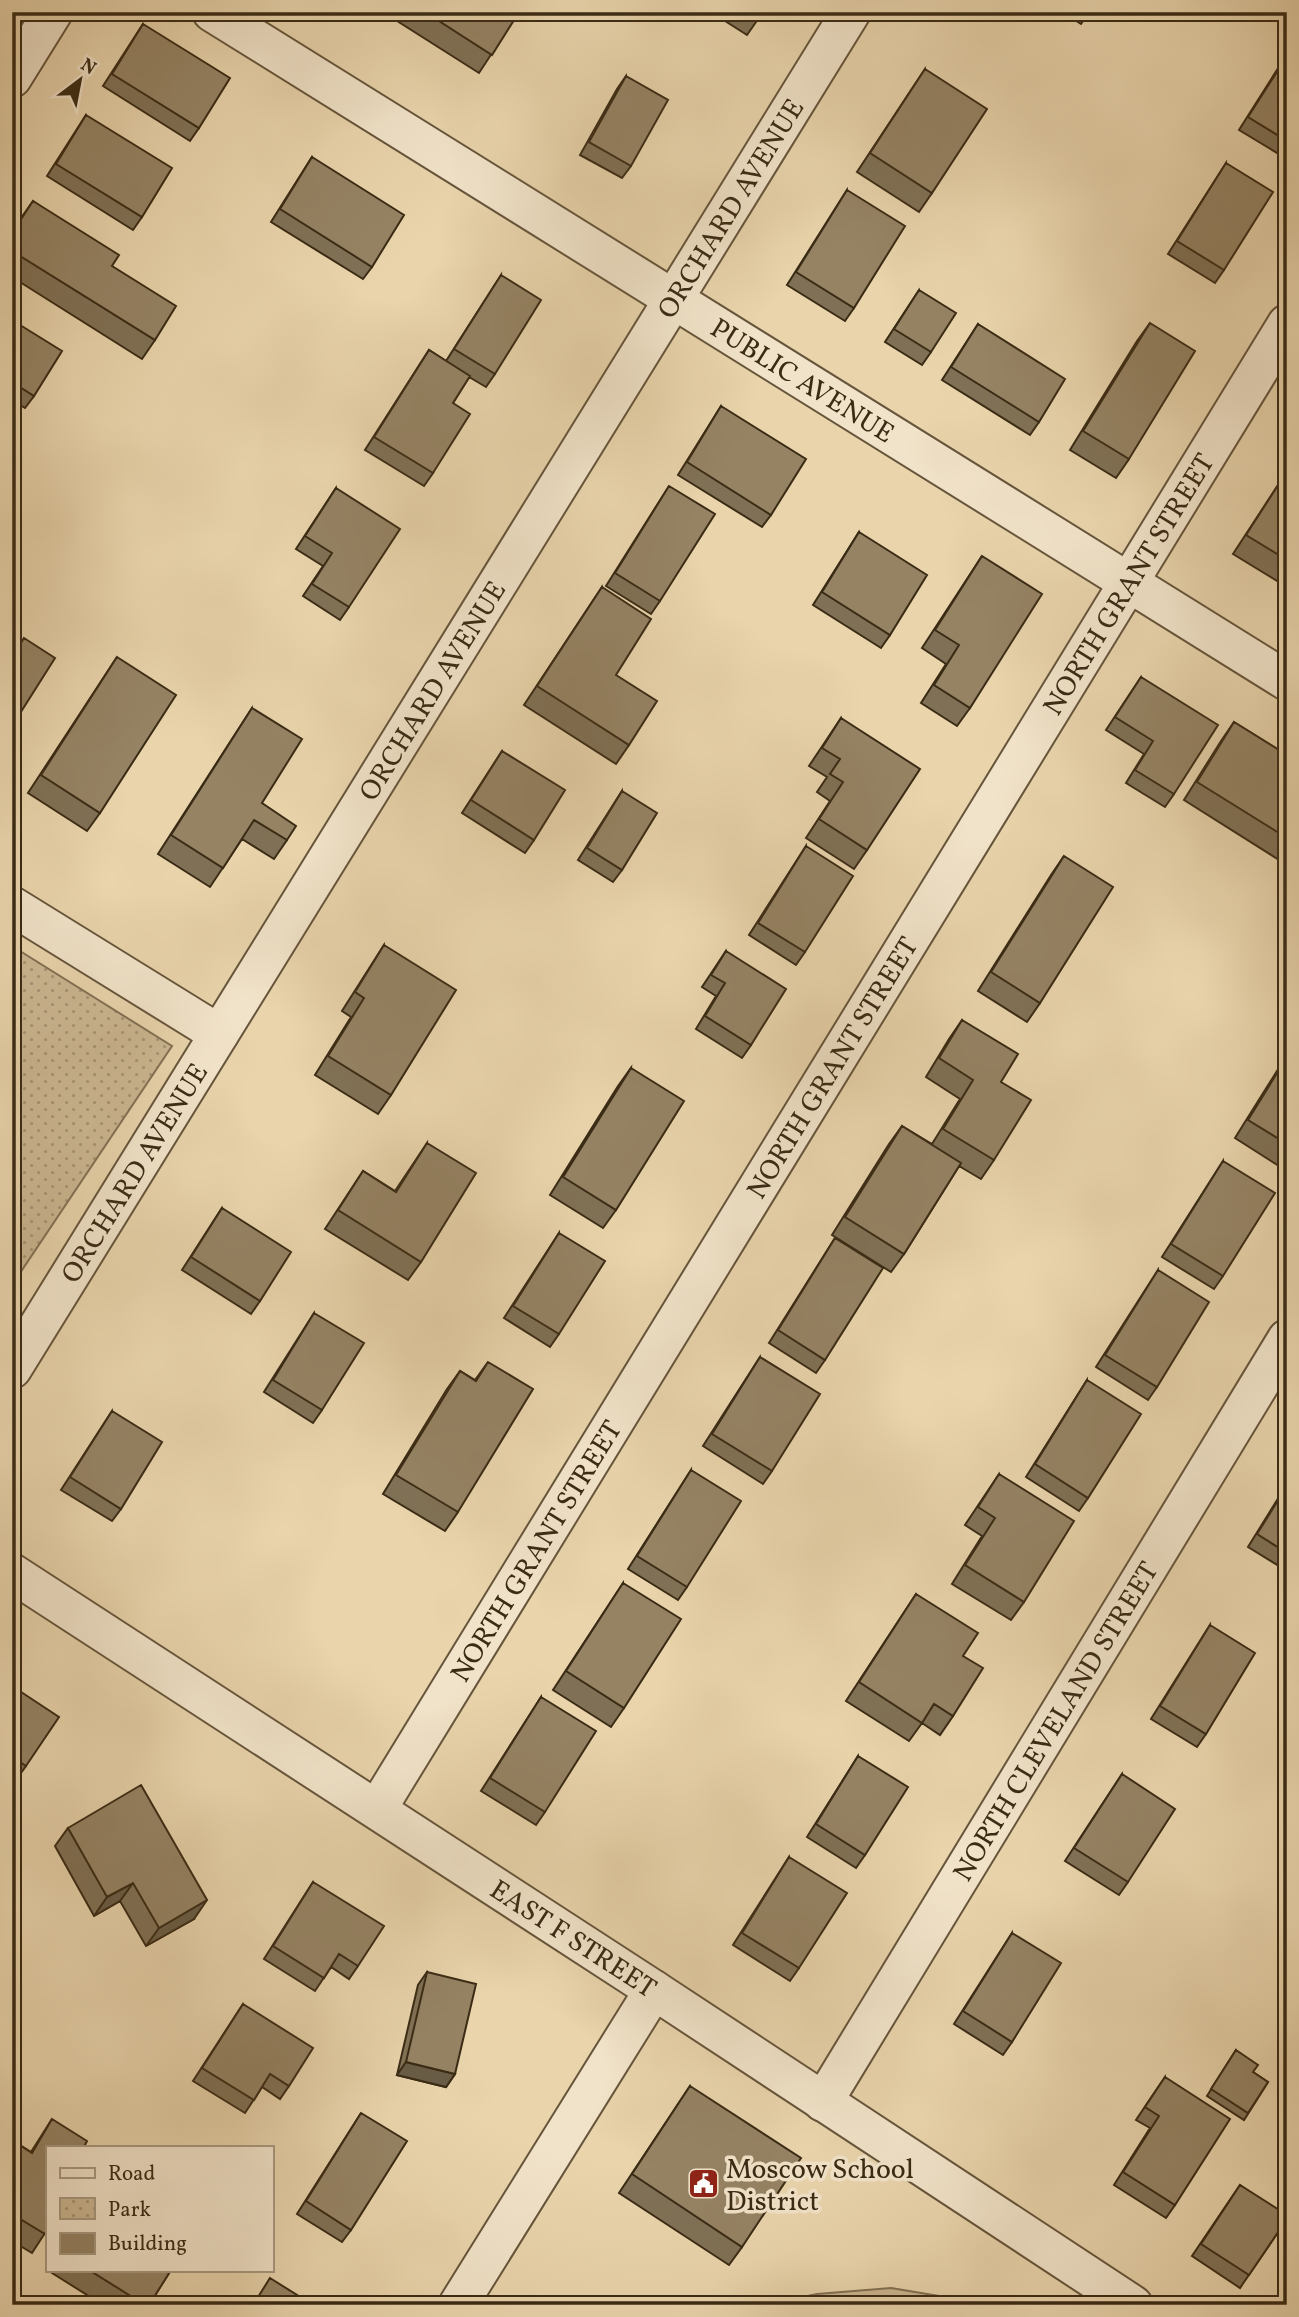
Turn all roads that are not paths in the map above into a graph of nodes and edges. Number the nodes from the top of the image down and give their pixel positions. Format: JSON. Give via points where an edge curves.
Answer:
{"nodes":[{"id":1,"x":53,"y":12,"type":"edge"},
{"id":2,"x":212,"y":12,"type":"edge"},
{"id":3,"x":852,"y":12,"type":"edge"},
{"id":4,"x":12,"y":78,"type":"edge"},
{"id":5,"x":673,"y":300,"type":"junction"},
{"id":6,"x":1287,"y":324,"type":"edge"},
{"id":7,"x":1129,"y":583,"type":"junction"},
{"id":8,"x":1287,"y":681,"type":"edge"},
{"id":9,"x":12,"y":906,"type":"edge"},
{"id":10,"x":219,"y":1034,"type":"junction"},
{"id":11,"x":1287,"y":1339,"type":"edge"},
{"id":12,"x":12,"y":1369,"type":"edge"},
{"id":13,"x":12,"y":1573,"type":"edge"},
{"id":14,"x":377,"y":1809,"type":"junction"},
{"id":15,"x":654,"y":1990,"type":"junction"},
{"id":16,"x":823,"y":2102,"type":"junction"},
{"id":17,"x":458,"y":2305,"type":"edge"},
{"id":18,"x":1133,"y":2305,"type":"edge"}],
"edges":[{"from":1,"to":4,"type":"street"},
{"from":2,"to":5,"type":"street","name":"PUBLIC AVENUE"},
{"from":3,"to":5,"type":"street","name":"ORCHARD AVENUE"},
{"from":5,"to":7,"type":"street","name":"PUBLIC AVENUE"},
{"from":5,"to":10,"type":"street","name":"ORCHARD AVENUE"},
{"from":6,"to":7,"type":"street","name":"NORTH GRANT STREET"},
{"from":7,"to":8,"type":"street","name":"PUBLIC AVENUE"},
{"from":7,"to":14,"type":"street","name":"NORTH GRANT STREET"},
{"from":9,"to":10,"type":"street"},
{"from":10,"to":12,"type":"street","name":"ORCHARD AVENUE"},
{"from":11,"to":16,"type":"street","name":"NORTH CLEVELAND STREET"},
{"from":13,"to":14,"type":"street","name":"EAST F STREET"},
{"from":14,"to":15,"type":"street","name":"EAST F STREET"},
{"from":15,"to":16,"type":"street","name":"EAST F STREET"},
{"from":15,"to":17,"type":"street"},
{"from":16,"to":18,"type":"street","name":"EAST F STREET"}]}
